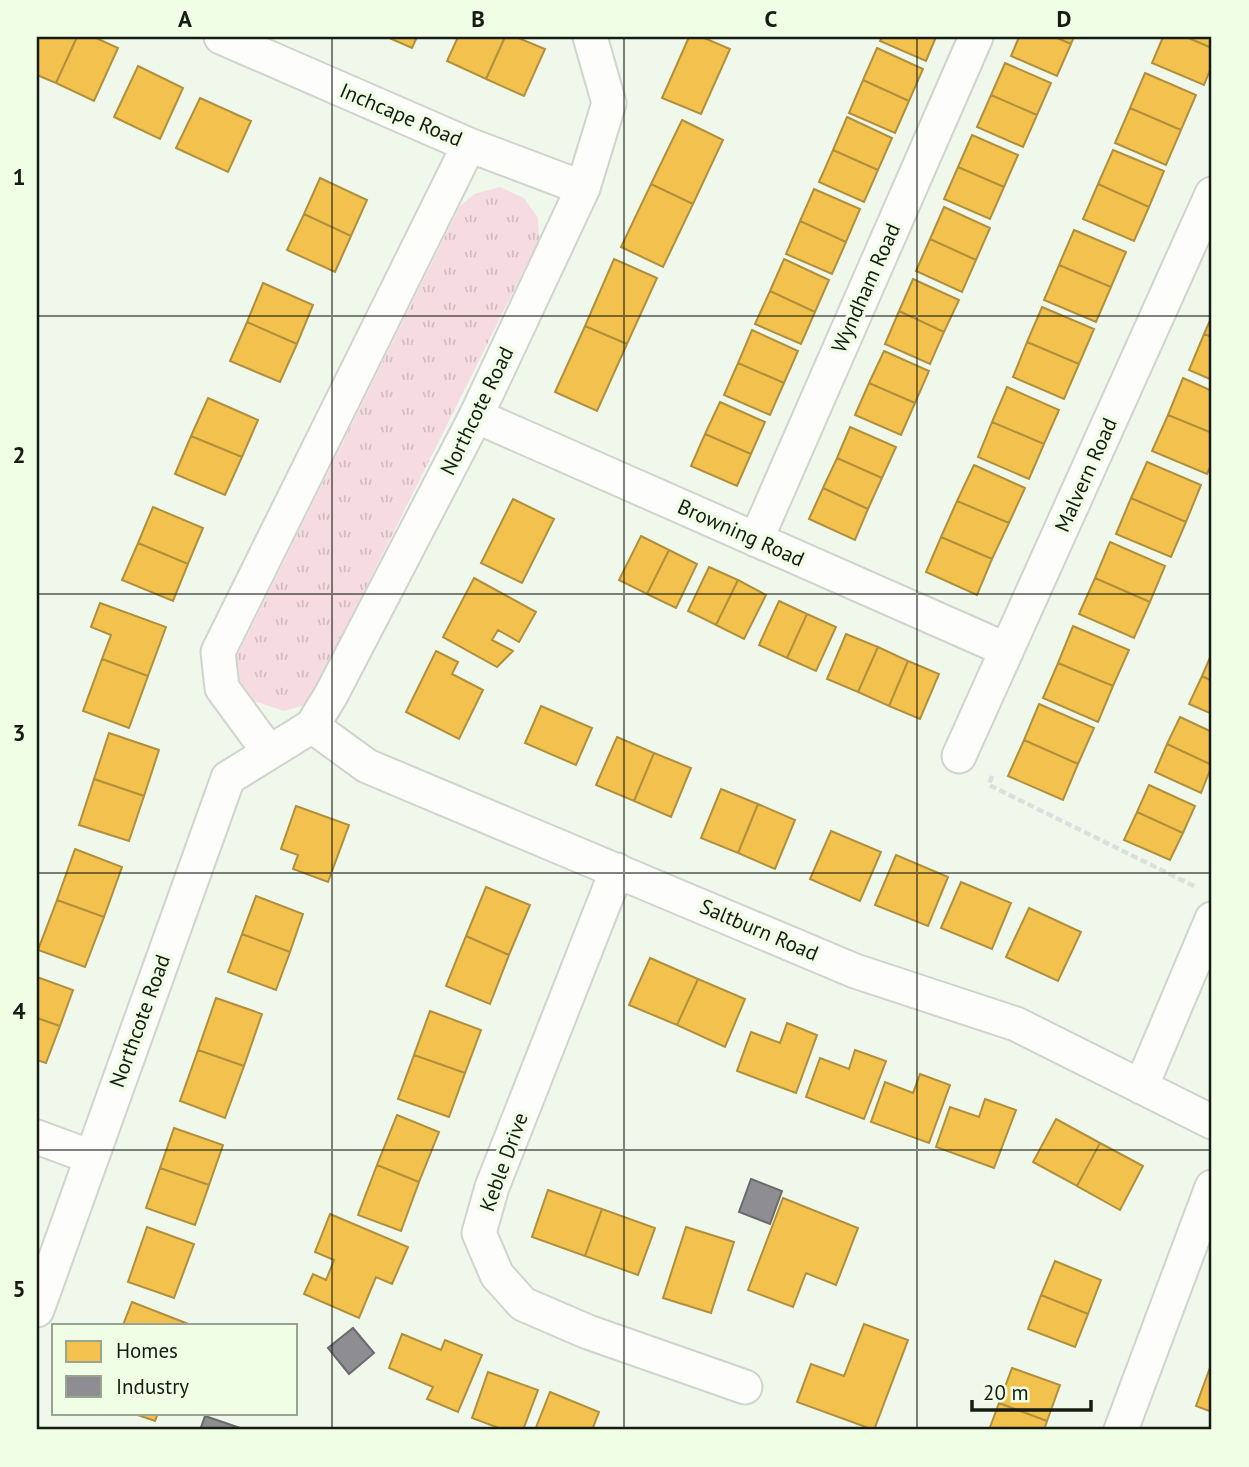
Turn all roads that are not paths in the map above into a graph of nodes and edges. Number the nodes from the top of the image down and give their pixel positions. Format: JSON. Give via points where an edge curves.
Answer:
{"nodes":[{"id":1,"x":221,"y":37,"type":"edge"},
{"id":2,"x":590,"y":37,"type":"edge"},
{"id":3,"x":976,"y":37,"type":"edge"},
{"id":4,"x":469,"y":145,"type":"junction"},
{"id":5,"x":583,"y":188,"type":"junction"},
{"id":6,"x":1212,"y":194,"type":"edge"},
{"id":7,"x":476,"y":416,"type":"junction"},
{"id":8,"x":756,"y":540,"type":"junction"},
{"id":9,"x":1007,"y":650,"type":"junction"},
{"id":10,"x":312,"y":726,"type":"junction"},
{"id":11,"x":269,"y":752,"type":"junction"},
{"id":12,"x":959,"y":756,"type":"road end"},
{"id":13,"x":617,"y":870,"type":"junction"},
{"id":14,"x":1208,"y":905,"type":"edge"},
{"id":15,"x":1141,"y":1087,"type":"junction"},
{"id":16,"x":1212,"y":1122,"type":"edge"},
{"id":17,"x":37,"y":1138,"type":"edge"},
{"id":18,"x":91,"y":1157,"type":"junction"},
{"id":19,"x":1212,"y":1187,"type":"edge"},
{"id":20,"x":37,"y":1310,"type":"edge"},
{"id":21,"x":744,"y":1387,"type":"dead end"},
{"id":22,"x":1121,"y":1430,"type":"edge"}],
"edges":[{"from":1,"to":4,"type":"street","name":"Inchcape Road"},
{"from":2,"to":5,"type":"street","name":"Northcote Road","via":[[609,103]]},
{"from":3,"to":8,"type":"street","name":"Wyndham Road"},
{"from":4,"to":5,"type":"street","name":"Inchcape Road"},
{"from":4,"to":11,"type":"street","via":[[218,652],[222,688]]},
{"from":5,"to":7,"type":"street","name":"Northcote Road"},
{"from":6,"to":9,"type":"street","name":"Malvern Road"},
{"from":7,"to":8,"type":"street","name":"Browning Road"},
{"from":7,"to":10,"type":"street","name":"Northcote Road"},
{"from":8,"to":9,"type":"street","name":"Browning Road"},
{"from":9,"to":12,"type":"street","name":"Malvern Road"},
{"from":10,"to":11,"type":"street","name":"Northcote Road"},
{"from":10,"to":13,"type":"street","name":"Saltburn Road","via":[[367,766]]},
{"from":11,"to":18,"type":"street","name":"Northcote Road","via":[[228,778]]},
{"from":13,"to":15,"type":"street","name":"Saltburn Road","via":[[855,971],[1016,1024]]},
{"from":13,"to":21,"type":"street","name":"Keble Drive","via":[[492,1187],[479,1233],[497,1275],[523,1304],[587,1332]]},
{"from":14,"to":15,"type":"street"},
{"from":15,"to":16,"type":"street","name":"Saltburn Road"},
{"from":17,"to":18,"type":"street"},
{"from":18,"to":20,"type":"street","name":"Northcote Road"},
{"from":19,"to":22,"type":"street"}]}
